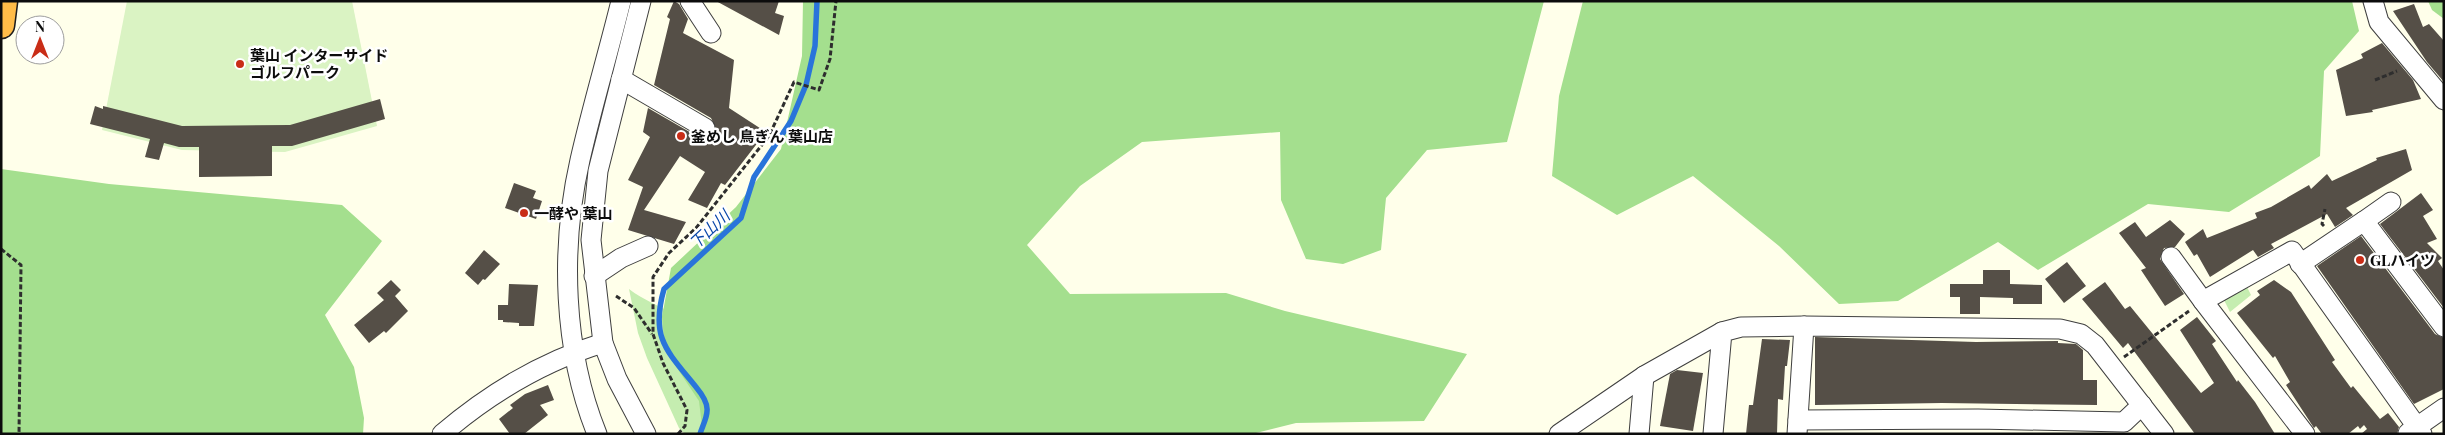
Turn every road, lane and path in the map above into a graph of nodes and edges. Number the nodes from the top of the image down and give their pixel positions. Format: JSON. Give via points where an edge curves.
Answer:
{"nodes":[{"id":1,"x":4,"y":1,"type":"edge"},
{"id":2,"x":621,"y":1,"type":"edge"},
{"id":3,"x":641,"y":1,"type":"edge"},
{"id":4,"x":690,"y":1,"type":"edge"},
{"id":5,"x":836,"y":1,"type":"edge"},
{"id":6,"x":2374,"y":1,"type":"edge"},
{"id":7,"x":1,"y":25,"type":"edge"},
{"id":8,"x":711,"y":33,"type":"dead end"},
{"id":9,"x":2413,"y":64,"type":"junction"},
{"id":10,"x":621,"y":79,"type":"junction"},
{"id":11,"x":2375,"y":80,"type":"dead end"},
{"id":12,"x":2444,"y":100,"type":"edge"},
{"id":13,"x":705,"y":128,"type":"dead end"},
{"id":14,"x":2391,"y":202,"type":"dead end"},
{"id":15,"x":2364,"y":221,"type":"junction"},
{"id":16,"x":648,"y":246,"type":"dead end"},
{"id":17,"x":1,"y":249,"type":"edge"},
{"id":18,"x":2172,"y":257,"type":"dead end"},
{"id":19,"x":2300,"y":264,"type":"junction"},
{"id":20,"x":594,"y":278,"type":"junction"},
{"id":21,"x":2204,"y":301,"type":"junction"},
{"id":22,"x":1804,"y":326,"type":"junction"},
{"id":23,"x":2444,"y":327,"type":"edge"},
{"id":24,"x":1722,"y":332,"type":"junction"},
{"id":25,"x":653,"y":334,"type":"junction"},
{"id":26,"x":603,"y":343,"type":"junction"},
{"id":27,"x":576,"y":352,"type":"junction"},
{"id":28,"x":2111,"y":365,"type":"junction"},
{"id":29,"x":1644,"y":376,"type":"junction"},
{"id":30,"x":2142,"y":405,"type":"junction"},
{"id":31,"x":2444,"y":408,"type":"edge"},
{"id":32,"x":1798,"y":427,"type":"edge"},
{"id":33,"x":2416,"y":431,"type":"edge"},
{"id":34,"x":19,"y":434,"type":"edge"},
{"id":35,"x":442,"y":434,"type":"edge"},
{"id":36,"x":597,"y":434,"type":"edge"},
{"id":37,"x":646,"y":434,"type":"edge"},
{"id":38,"x":678,"y":434,"type":"edge"},
{"id":39,"x":1559,"y":434,"type":"edge"},
{"id":40,"x":1639,"y":434,"type":"edge"},
{"id":41,"x":1713,"y":434,"type":"edge"},
{"id":42,"x":2164,"y":434,"type":"edge"},
{"id":43,"x":2306,"y":434,"type":"edge"}],
"edges":[{"from":1,"to":7,"type":"highway"},
{"from":2,"to":27,"type":"street","via":[[580,160],[572,205],[568,274]]},
{"from":3,"to":10,"type":"street"},
{"from":4,"to":8,"type":"street"},
{"from":5,"to":25,"type":"path","via":[[830,59],[819,90],[794,82],[769,136],[696,228],[669,253],[653,277]]},
{"from":6,"to":9,"type":"street","via":[[2378,22]]},
{"from":9,"to":11,"type":"path"},
{"from":9,"to":12,"type":"street"},
{"from":10,"to":13,"type":"street"},
{"from":10,"to":20,"type":"street","via":[[596,189],[591,240]]},
{"from":14,"to":15,"type":"street"},
{"from":15,"to":19,"type":"street"},
{"from":15,"to":23,"type":"street"},
{"from":16,"to":20,"type":"street","via":[[621,258]]},
{"from":17,"to":34,"type":"path","via":[[21,265]]},
{"from":18,"to":21,"type":"street"},
{"from":19,"to":21,"type":"street","via":[[2292,251]]},
{"from":19,"to":33,"type":"street"},
{"from":20,"to":25,"type":"path","via":[[634,308]]},
{"from":20,"to":26,"type":"street"},
{"from":21,"to":28,"type":"path"},
{"from":21,"to":43,"type":"street"},
{"from":22,"to":24,"type":"street","via":[[1741,327]]},
{"from":22,"to":28,"type":"street","via":[[2060,329],[2081,334]]},
{"from":22,"to":32,"type":"street"},
{"from":24,"to":29,"type":"street"},
{"from":24,"to":41,"type":"street"},
{"from":25,"to":38,"type":"path","via":[[687,410],[685,426]]},
{"from":26,"to":27,"type":"street"},
{"from":26,"to":37,"type":"street","via":[[617,379]]},
{"from":27,"to":35,"type":"street","via":[[497,392]]},
{"from":27,"to":36,"type":"street","via":[[581,386]]},
{"from":28,"to":30,"type":"street"},
{"from":29,"to":39,"type":"street"},
{"from":29,"to":40,"type":"street"},
{"from":30,"to":32,"type":"street","via":[[2124,422],[1978,419]]},
{"from":30,"to":42,"type":"street"},
{"from":31,"to":33,"type":"street"}]}
